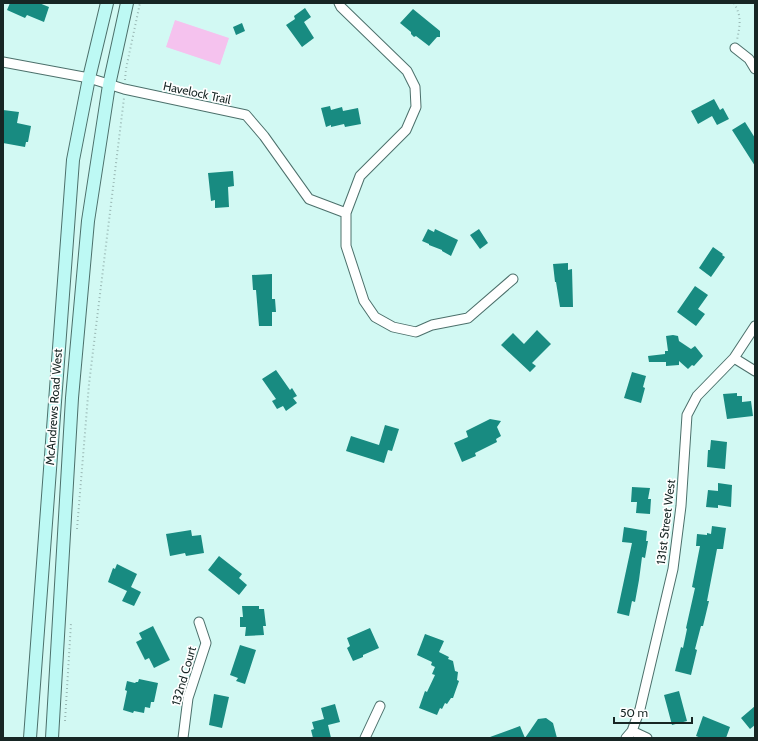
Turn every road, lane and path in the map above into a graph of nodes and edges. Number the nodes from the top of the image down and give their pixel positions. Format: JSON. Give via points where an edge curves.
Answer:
{"nodes":[{"id":1,"x":107,"y":3,"type":"edge"},
{"id":2,"x":127,"y":3,"type":"edge"},
{"id":3,"x":140,"y":3,"type":"edge"},
{"id":4,"x":339,"y":3,"type":"edge"},
{"id":5,"x":734,"y":3,"type":"edge"},
{"id":6,"x":735,"y":48,"type":"joint"},
{"id":7,"x":3,"y":62,"type":"edge"},
{"id":8,"x":755,"y":69,"type":"edge"},
{"id":9,"x":89,"y":78,"type":"junction"},
{"id":10,"x":109,"y":84,"type":"junction"},
{"id":11,"x":124,"y":89,"type":"junction"},
{"id":12,"x":346,"y":213,"type":"junction"},
{"id":13,"x":513,"y":279,"type":"dead end"},
{"id":14,"x":755,"y":326,"type":"edge"},
{"id":15,"x":734,"y":358,"type":"junction"},
{"id":16,"x":755,"y":372,"type":"edge"},
{"id":17,"x":76,"y":530,"type":"dead end"},
{"id":18,"x":71,"y":617,"type":"dead end"},
{"id":19,"x":199,"y":622,"type":"dead end"},
{"id":20,"x":380,"y":706,"type":"dead end"},
{"id":21,"x":65,"y":724,"type":"dead end"},
{"id":22,"x":629,"y":735,"type":"edge"},
{"id":23,"x":30,"y":738,"type":"edge"},
{"id":24,"x":52,"y":738,"type":"edge"},
{"id":25,"x":183,"y":738,"type":"edge"},
{"id":26,"x":364,"y":738,"type":"edge"},
{"id":27,"x":646,"y":738,"type":"edge"}],
"edges":[{"from":1,"to":9,"type":"main road","name":"McAndrews Road West"},
{"from":2,"to":10,"type":"main road","name":"McAndrews Road West"},
{"from":3,"to":11,"type":"path"},
{"from":4,"to":12,"type":"street","via":[[407,71],[415,87],[416,100],[416,107],[406,130],[360,176]]},
{"from":5,"to":6,"type":"path","via":[[740,14]]},
{"from":6,"to":8,"type":"street","via":[[749,59]]},
{"from":7,"to":9,"type":"street","name":"Havelock Trail"},
{"from":9,"to":10,"type":"street","name":"Havelock Trail"},
{"from":9,"to":23,"type":"main road","name":"McAndrews Road West","via":[[73,160]]},
{"from":10,"to":11,"type":"street","name":"Havelock Trail"},
{"from":10,"to":24,"type":"main road","name":"McAndrews Road West","via":[[88,221],[72,398]]},
{"from":11,"to":12,"type":"street","name":"Havelock Trail","via":[[246,115],[309,199]]},
{"from":11,"to":17,"type":"path","via":[[124,108],[89,384]]},
{"from":12,"to":13,"type":"street","via":[[346,246],[364,301],[375,317],[393,328],[416,332],[432,325],[468,318]]},
{"from":14,"to":15,"type":"street","name":"131st Street West"},
{"from":15,"to":16,"type":"street"},
{"from":15,"to":22,"type":"street","name":"131st Street West","via":[[697,396],[687,415],[682,506],[673,569],[640,709]]},
{"from":18,"to":21,"type":"path"},
{"from":19,"to":25,"type":"street","name":"132nd Court","via":[[206,643],[188,698]]},
{"from":20,"to":26,"type":"street"},
{"from":22,"to":27,"type":"street"}]}
